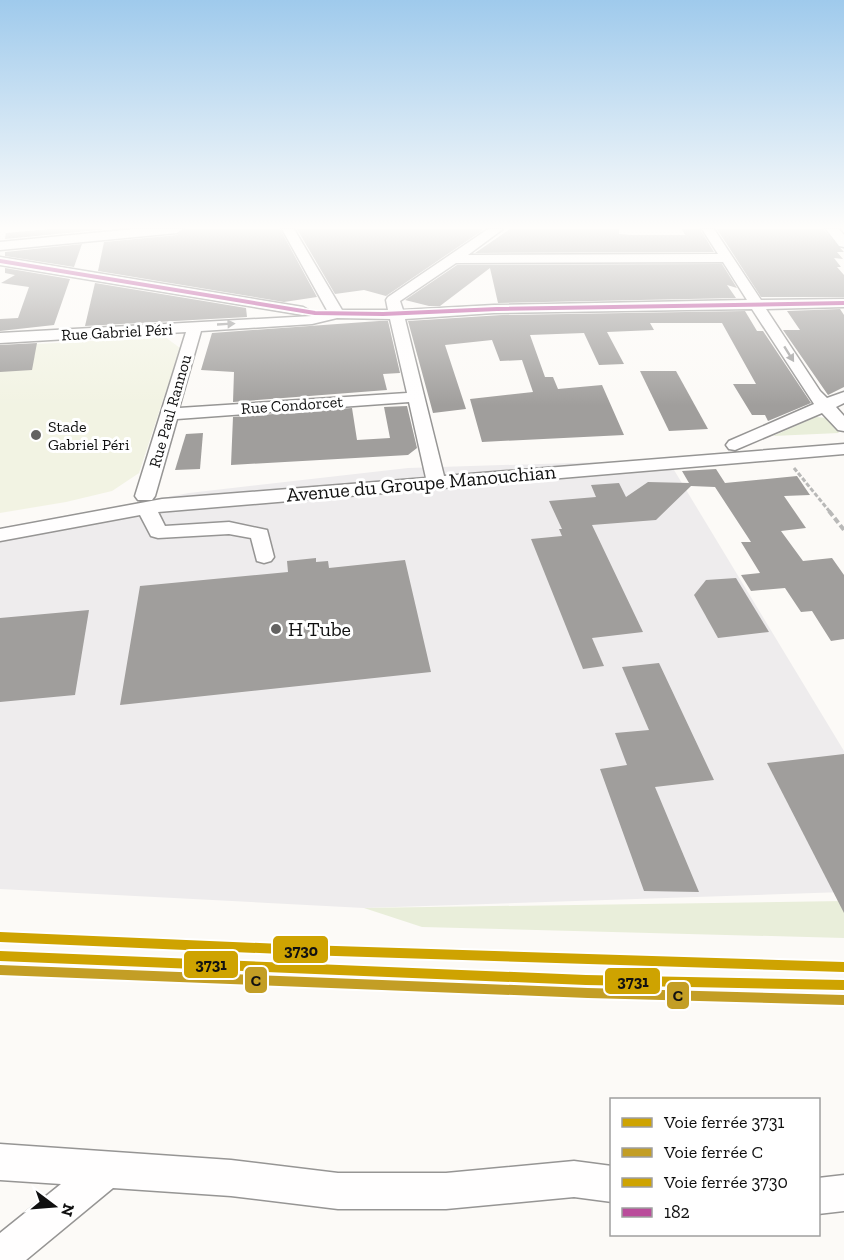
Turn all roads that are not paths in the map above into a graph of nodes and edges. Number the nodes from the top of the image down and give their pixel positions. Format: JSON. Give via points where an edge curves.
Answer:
{"nodes":[{"id":1,"x":162,"y":288,"type":"edge"},
{"id":2,"x":323,"y":288,"type":"edge"},
{"id":3,"x":411,"y":288,"type":"edge"},
{"id":4,"x":746,"y":288,"type":"edge"},
{"id":5,"x":844,"y":303,"type":"edge"},
{"id":6,"x":758,"y":305,"type":"junction"},
{"id":7,"x":338,"y":314,"type":"junction"},
{"id":8,"x":395,"y":315,"type":"junction"},
{"id":9,"x":195,"y":327,"type":"junction"},
{"id":10,"x":0,"y":338,"type":"edge"},
{"id":11,"x":416,"y":397,"type":"junction"},
{"id":12,"x":844,"y":397,"type":"edge"},
{"id":13,"x":828,"y":406,"type":"junction"},
{"id":14,"x":169,"y":414,"type":"junction"},
{"id":15,"x":844,"y":426,"type":"edge"},
{"id":16,"x":844,"y":437,"type":"edge"},
{"id":17,"x":735,"y":445,"type":"junction"},
{"id":18,"x":844,"y":449,"type":"edge"},
{"id":19,"x":434,"y":474,"type":"junction"},
{"id":20,"x":146,"y":502,"type":"junction"},
{"id":21,"x":0,"y":523,"type":"edge"},
{"id":22,"x":0,"y":535,"type":"edge"},
{"id":23,"x":264,"y":557,"type":"dead end"},
{"id":24,"x":0,"y":1162,"type":"edge"},
{"id":25,"x":108,"y":1169,"type":"junction"},
{"id":26,"x":610,"y":1184,"type":"edge"},
{"id":27,"x":844,"y":1193,"type":"edge"},
{"id":28,"x":820,"y":1196,"type":"edge"},
{"id":29,"x":0,"y":1257,"type":"edge"}],
"edges":[{"from":1,"to":7,"type":"street"},
{"from":2,"to":7,"type":"street"},
{"from":3,"to":8,"type":"street","via":[[393,300]]},
{"from":4,"to":6,"type":"street"},
{"from":5,"to":6,"type":"street","name":"Rue Gabriel Péri"},
{"from":6,"to":8,"type":"street","name":"Rue Gabriel Péri","via":[[494,309]]},
{"from":6,"to":13,"type":"street","one_way":true,"via":[[813,394]]},
{"from":7,"to":8,"type":"street","name":"Rue Gabriel Péri"},
{"from":9,"to":7,"type":"street","name":"Rue Gabriel Péri","one_way":true,"via":[[312,320]]},
{"from":8,"to":11,"type":"street"},
{"from":9,"to":10,"type":"street","name":"Rue Gabriel Péri"},
{"from":9,"to":14,"type":"street","name":"Rue Paul Rannou"},
{"from":11,"to":14,"type":"street","name":"Rue Condorcet"},
{"from":11,"to":19,"type":"street"},
{"from":12,"to":13,"type":"street"},
{"from":13,"to":15,"type":"street"},
{"from":13,"to":17,"type":"street"},
{"from":14,"to":20,"type":"street","name":"Rue Paul Rannou"},
{"from":16,"to":17,"type":"street","name":"Avenue du Groupe Manouchian"},
{"from":17,"to":19,"type":"street","name":"Avenue du Groupe Manouchian"},
{"from":18,"to":19,"type":"street","name":"Avenue du Groupe Manouchian"},
{"from":19,"to":20,"type":"street","name":"Avenue du Groupe Manouchian"},
{"from":20,"to":21,"type":"street","name":"Avenue du Groupe Manouchian"},
{"from":20,"to":22,"type":"street","name":"Avenue du Groupe Manouchian"},
{"from":20,"to":23,"type":"street","via":[[158,532],[229,528],[260,534]]},
{"from":24,"to":25,"type":"street"},
{"from":25,"to":26,"type":"street","via":[[338,1191],[446,1191],[574,1179]]},
{"from":25,"to":29,"type":"street"},
{"from":27,"to":28,"type":"street"}]}
